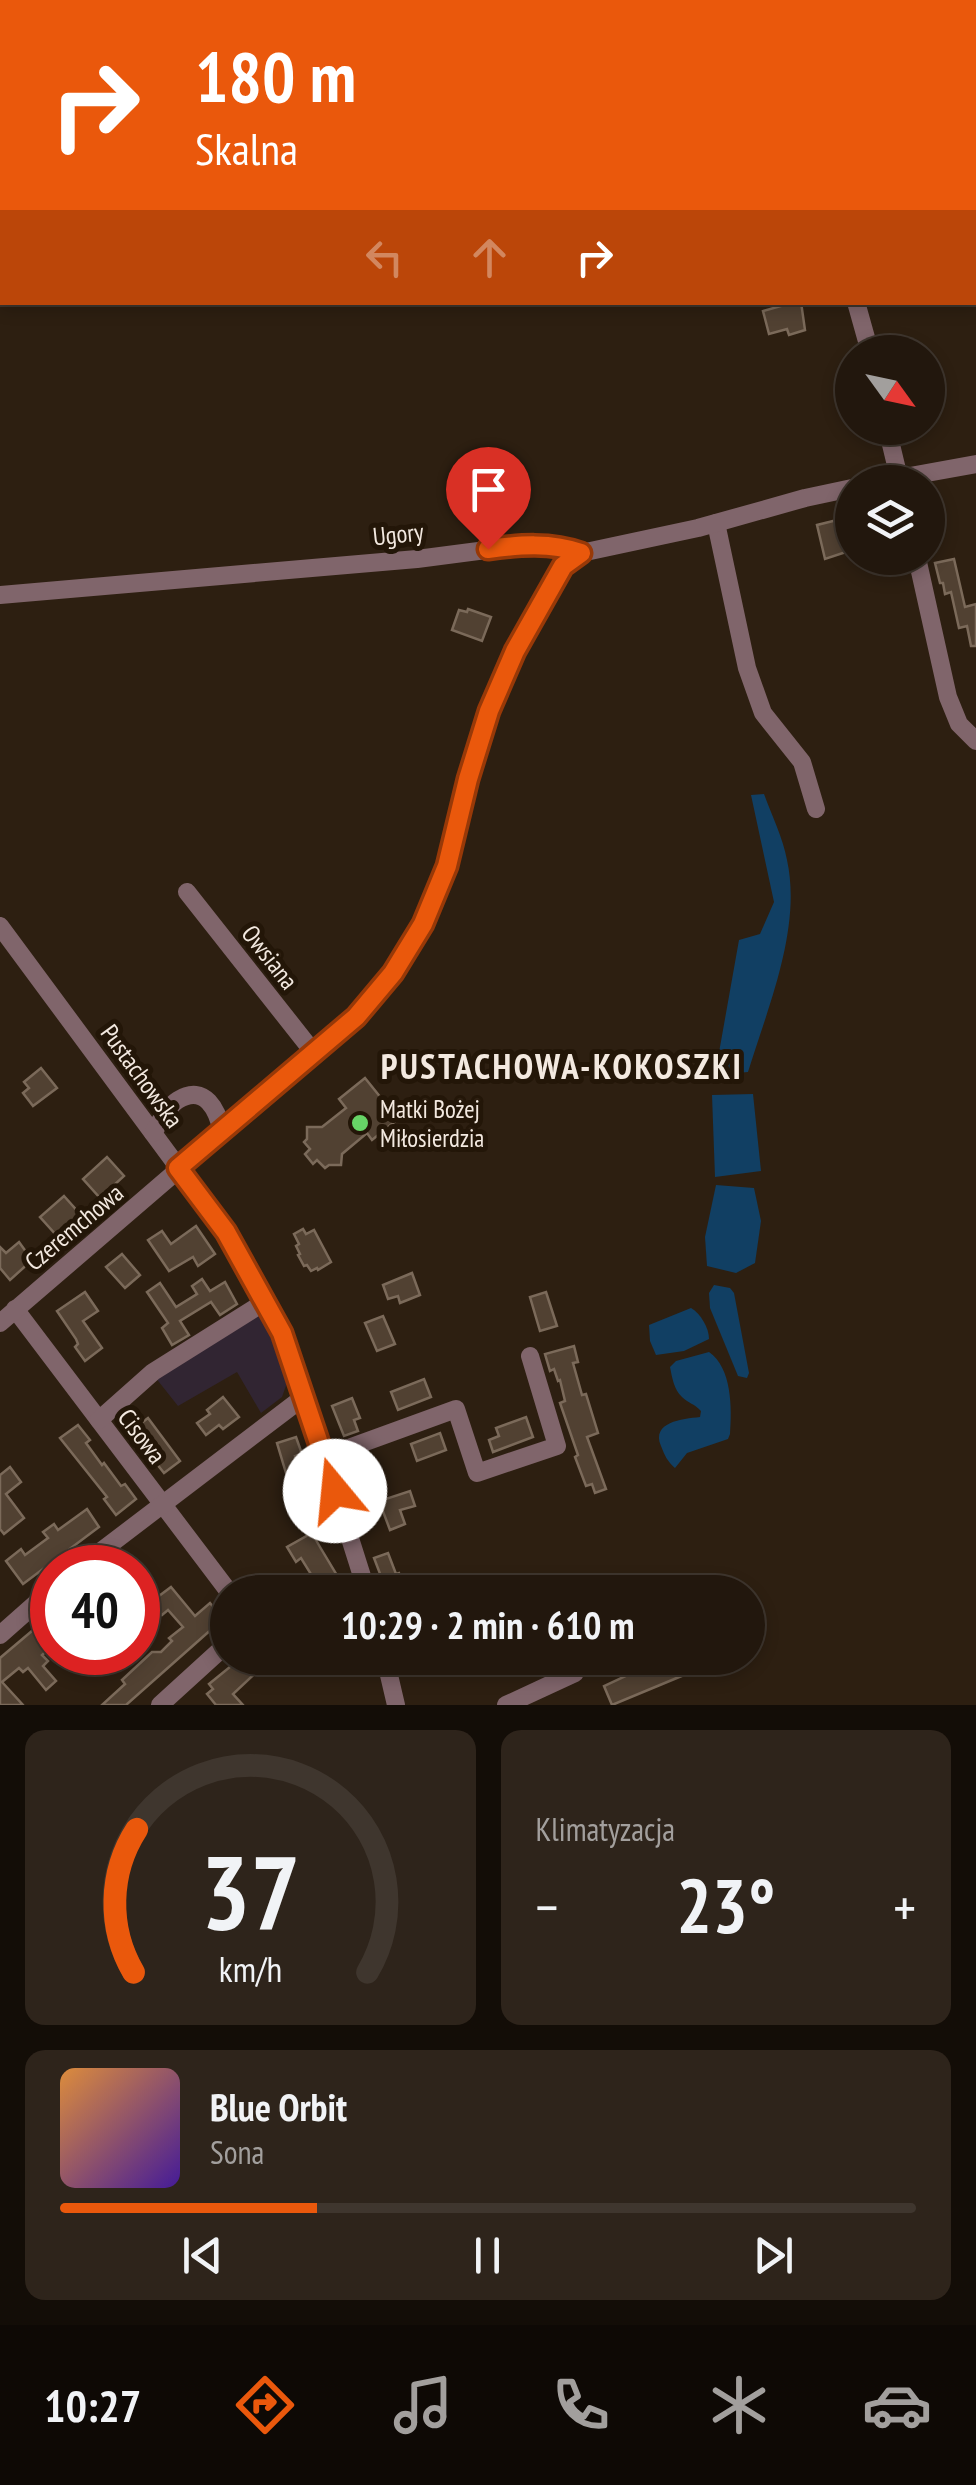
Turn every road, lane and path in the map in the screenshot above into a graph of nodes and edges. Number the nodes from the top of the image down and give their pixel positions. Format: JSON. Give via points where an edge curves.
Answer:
{"nodes":[{"id":1,"x":857,"y":305,"type":"edge"},
{"id":2,"x":865,"y":335,"type":"edge"},
{"id":3,"x":976,"y":464,"type":"edge"},
{"id":4,"x":945,"y":470,"type":"edge"},
{"id":5,"x":835,"y":492,"type":"edge"},
{"id":6,"x":716,"y":523,"type":"junction"},
{"id":7,"x":581,"y":553,"type":"junction"},
{"id":8,"x":921,"y":575,"type":"edge"},
{"id":9,"x":0,"y":595,"type":"edge"},
{"id":10,"x":976,"y":742,"type":"edge"},
{"id":11,"x":816,"y":809,"type":"dead end"},
{"id":12,"x":187,"y":892,"type":"dead end"},
{"id":13,"x":0,"y":926,"type":"edge"},
{"id":14,"x":8,"y":952,"type":"edge"},
{"id":15,"x":314,"y":1054,"type":"junction"},
{"id":16,"x":222,"y":1132,"type":"junction"},
{"id":17,"x":153,"y":1133,"type":"junction"},
{"id":18,"x":178,"y":1168,"type":"junction"},
{"id":19,"x":266,"y":1301,"type":"junction"},
{"id":20,"x":4,"y":1318,"type":"edge"},
{"id":21,"x":530,"y":1356,"type":"dead end"},
{"id":22,"x":305,"y":1396,"type":"junction"},
{"id":23,"x":99,"y":1420,"type":"junction"},
{"id":24,"x":324,"y":1457,"type":"junction"},
{"id":25,"x":163,"y":1505,"type":"junction"},
{"id":26,"x":110,"y":1545,"type":"edge"},
{"id":27,"x":216,"y":1575,"type":"edge"},
{"id":28,"x":362,"y":1575,"type":"edge"},
{"id":29,"x":30,"y":1608,"type":"edge"},
{"id":30,"x":0,"y":1634,"type":"edge"},
{"id":31,"x":210,"y":1659,"type":"edge"},
{"id":32,"x":389,"y":1675,"type":"edge"},
{"id":33,"x":571,"y":1675,"type":"edge"},
{"id":34,"x":160,"y":1705,"type":"edge"},
{"id":35,"x":396,"y":1705,"type":"edge"},
{"id":36,"x":506,"y":1705,"type":"edge"}],
"edges":[{"from":1,"to":2,"type":"street"},
{"from":3,"to":4,"type":"street"},
{"from":5,"to":6,"type":"street","name":"Ugory"},
{"from":6,"to":7,"type":"street","name":"Ugory"},
{"from":6,"to":11,"type":"street","via":[[746,668],[764,713],[802,762]]},
{"from":7,"to":9,"type":"street","name":"Ugory","via":[[516,546]]},
{"from":7,"to":15,"type":"street","via":[[563,566],[540,604],[489,711],[447,866],[423,924],[393,973]]},
{"from":8,"to":10,"type":"street","via":[[948,697]]},
{"from":12,"to":15,"type":"street","name":"Owsiana"},
{"from":13,"to":14,"type":"street","name":"Pustachowska"},
{"from":14,"to":17,"type":"street","name":"Pustachowska"},
{"from":15,"to":16,"type":"street"},
{"from":16,"to":17,"type":"street","via":[[212,1103],[188,1096],[176,1101]]},
{"from":16,"to":18,"type":"street"},
{"from":17,"to":18,"type":"street","name":"Pustachowska"},
{"from":18,"to":19,"type":"street","name":"Pustachowska"},
{"from":18,"to":20,"type":"street","name":"Czeremchowa"},
{"from":19,"to":22,"type":"street","name":"Pustachowska"},
{"from":19,"to":23,"type":"street","via":[[154,1372]]},
{"from":20,"to":23,"type":"street","name":"Cisowa"},
{"from":21,"to":24,"type":"street","via":[[557,1446],[476,1473],[456,1409]]},
{"from":22,"to":24,"type":"street","name":"Pustachowska"},
{"from":22,"to":25,"type":"street"},
{"from":23,"to":25,"type":"street","name":"Cisowa"},
{"from":24,"to":28,"type":"street","name":"Pustachowska"},
{"from":25,"to":26,"type":"street"},
{"from":25,"to":27,"type":"street","name":"Cisowa"},
{"from":29,"to":30,"type":"street"},
{"from":31,"to":34,"type":"street"},
{"from":32,"to":35,"type":"street"},
{"from":33,"to":36,"type":"street"}]}
